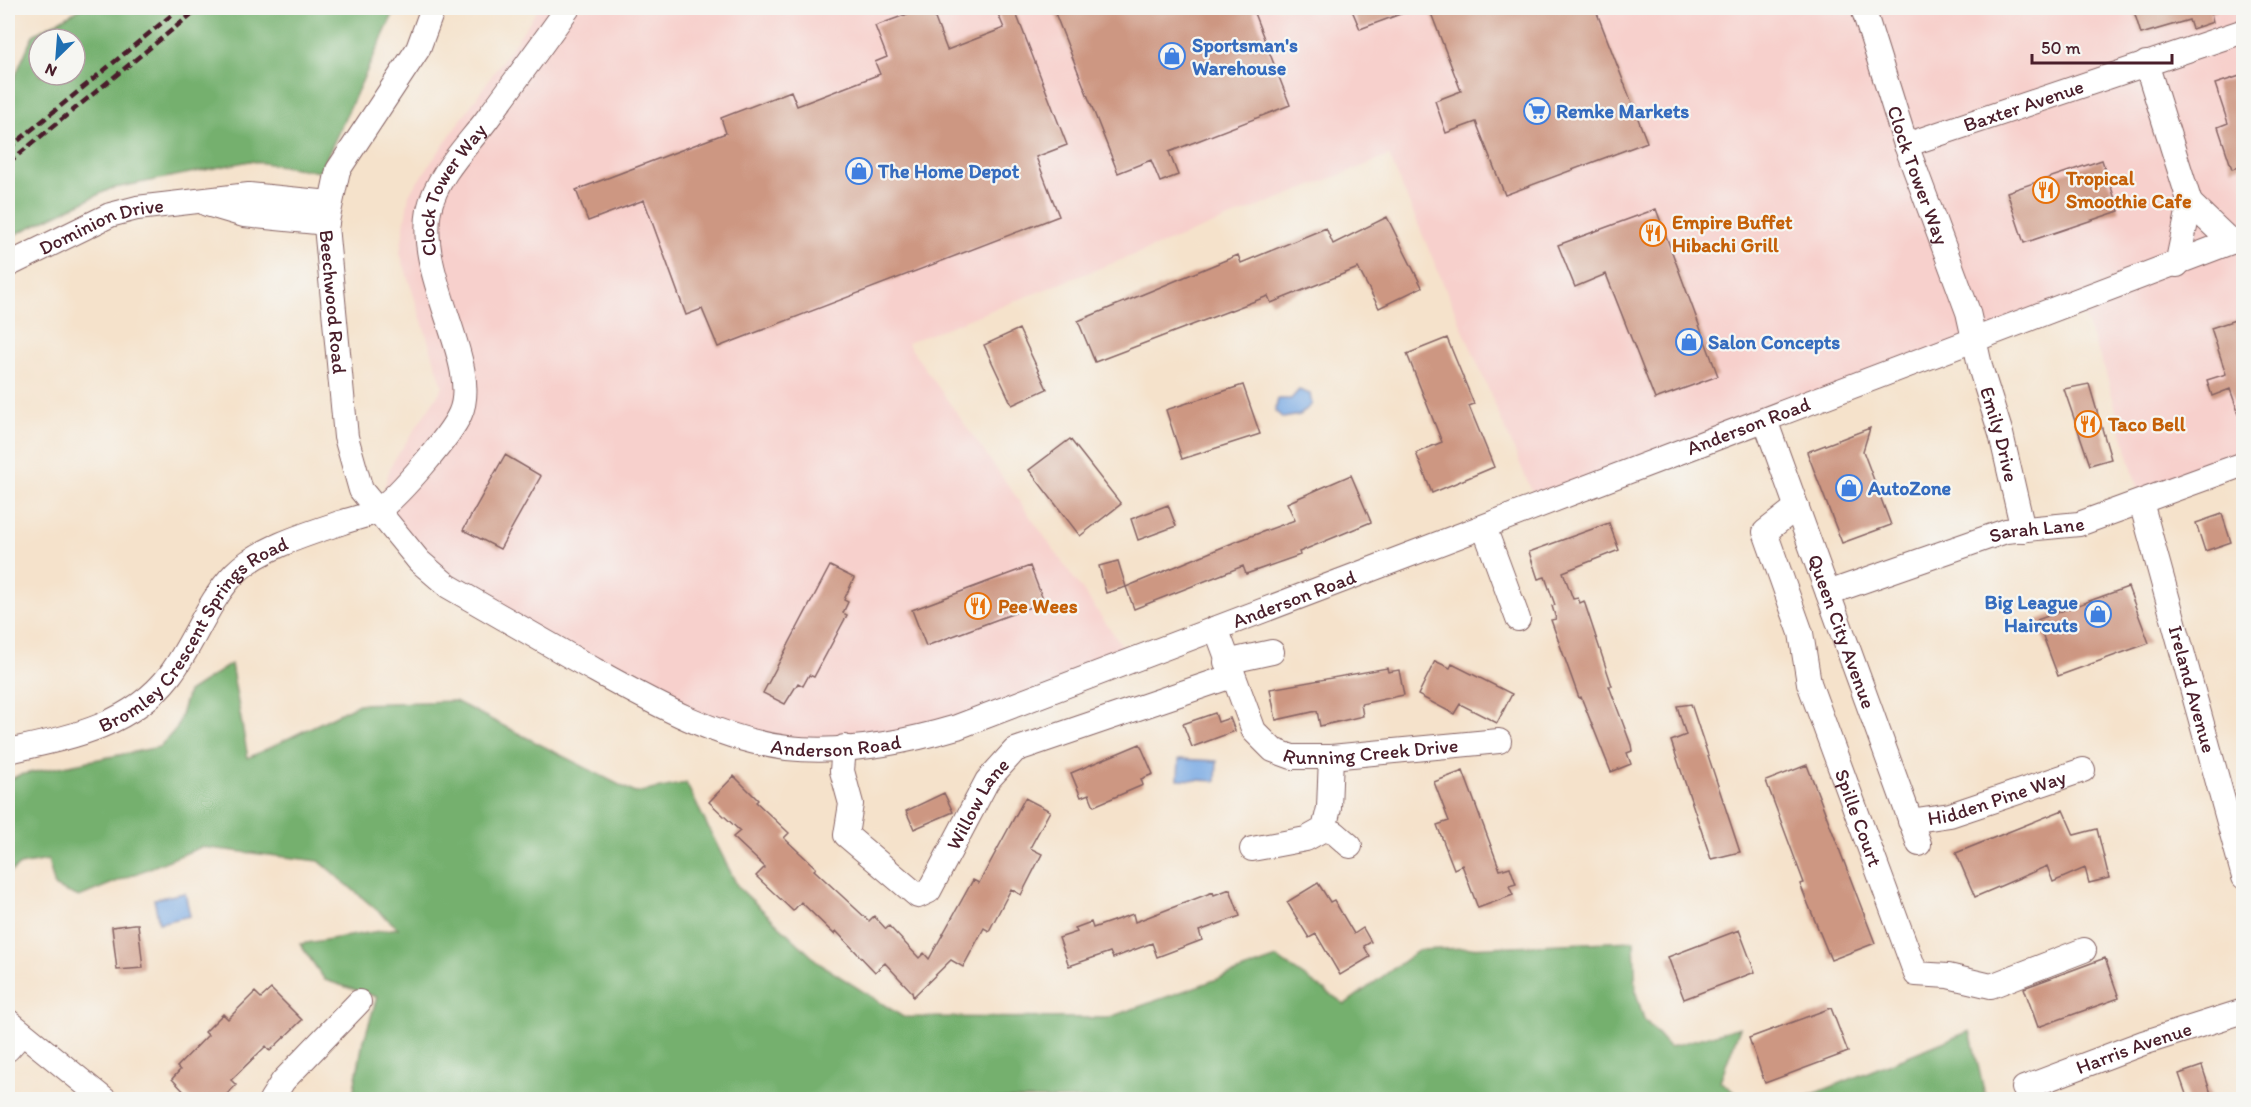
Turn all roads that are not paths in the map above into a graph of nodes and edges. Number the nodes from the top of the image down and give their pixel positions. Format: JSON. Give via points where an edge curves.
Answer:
{"nodes":[{"id":1,"x":433,"y":8,"type":"edge"},
{"id":2,"x":568,"y":8,"type":"edge"},
{"id":3,"x":1863,"y":8,"type":"edge"},
{"id":4,"x":2244,"y":31,"type":"edge"},
{"id":5,"x":2146,"y":63,"type":"junction"},
{"id":6,"x":1906,"y":145,"type":"junction"},
{"id":7,"x":2190,"y":203,"type":"junction"},
{"id":8,"x":329,"y":213,"type":"junction"},
{"id":9,"x":2237,"y":239,"type":"edge"},
{"id":10,"x":8,"y":264,"type":"edge"},
{"id":11,"x":2177,"y":265,"type":"junction"},
{"id":12,"x":1976,"y":340,"type":"junction"},
{"id":13,"x":1765,"y":420,"type":"junction"},
{"id":14,"x":2244,"y":464,"type":"edge"},
{"id":15,"x":2141,"y":502,"type":"junction"},
{"id":16,"x":1797,"y":507,"type":"junction"},
{"id":17,"x":377,"y":510,"type":"junction"},
{"id":18,"x":1484,"y":527,"type":"junction"},
{"id":19,"x":2022,"y":530,"type":"junction"},
{"id":20,"x":1828,"y":593,"type":"junction"},
{"id":21,"x":1518,"y":619,"type":"dead end"},
{"id":22,"x":1216,"y":628,"type":"junction"},
{"id":23,"x":1272,"y":652,"type":"dead end"},
{"id":24,"x":1229,"y":669,"type":"junction"},
{"id":25,"x":1499,"y":741,"type":"dead end"},
{"id":26,"x":843,"y":747,"type":"junction"},
{"id":27,"x":8,"y":751,"type":"edge"},
{"id":28,"x":1331,"y":757,"type":"junction"},
{"id":29,"x":2083,"y":770,"type":"dead end"},
{"id":30,"x":1911,"y":820,"type":"junction"},
{"id":31,"x":1324,"y":829,"type":"junction"},
{"id":32,"x":1919,"y":844,"type":"dead end"},
{"id":33,"x":1350,"y":846,"type":"dead end"},
{"id":34,"x":1252,"y":849,"type":"dead end"},
{"id":35,"x":2244,"y":877,"type":"edge"},
{"id":36,"x":2084,"y":950,"type":"dead end"},
{"id":37,"x":358,"y":1002,"type":"dead end"},
{"id":38,"x":2244,"y":1011,"type":"edge"},
{"id":39,"x":12,"y":1034,"type":"edge"},
{"id":40,"x":2024,"y":1089,"type":"dead end"},
{"id":41,"x":105,"y":1100,"type":"edge"},
{"id":42,"x":271,"y":1100,"type":"edge"}],
"edges":[{"from":1,"to":8,"type":"street","name":"Beechwood Road","via":[[418,49],[338,170]]},
{"from":2,"to":17,"type":"street","name":"Clock Tower Way","via":[[446,174],[429,209],[428,253],[465,374],[463,400],[448,433],[396,495]]},
{"from":3,"to":6,"type":"street","name":"Clock Tower Way"},
{"from":4,"to":5,"type":"street","name":"Baxter Avenue"},
{"from":5,"to":6,"type":"street","name":"Baxter Avenue"},
{"from":5,"to":7,"type":"street"},
{"from":6,"to":12,"type":"street","name":"Clock Tower Way"},
{"from":7,"to":9,"type":"street"},
{"from":7,"to":11,"type":"street"},
{"from":8,"to":10,"type":"street","name":"Dominion Drive","via":[[244,215],[199,202],[178,202],[110,215]]},
{"from":8,"to":17,"type":"street","name":"Beechwood Road","via":[[346,437],[361,489]]},
{"from":9,"to":11,"type":"street","name":"Anderson Road"},
{"from":11,"to":12,"type":"street","name":"Anderson Road"},
{"from":12,"to":13,"type":"street","name":"Anderson Road"},
{"from":12,"to":19,"type":"street","name":"Emily Drive"},
{"from":13,"to":16,"type":"street","name":"Queen City Avenue"},
{"from":13,"to":18,"type":"street","name":"Anderson Road"},
{"from":14,"to":15,"type":"street","name":"Sarah Lane"},
{"from":15,"to":19,"type":"street","name":"Sarah Lane","via":[[2079,524]]},
{"from":15,"to":35,"type":"street","name":"Ireland Avenue"},
{"from":16,"to":20,"type":"street","name":"Queen City Avenue"},
{"from":16,"to":36,"type":"street","name":"Spille Court","via":[[1766,532],[1801,633],[1809,683],[1916,974],[1948,976],[1991,986]]},
{"from":17,"to":26,"type":"street","name":"Anderson Road","via":[[419,561],[448,586],[653,702],[731,735],[787,748]]},
{"from":17,"to":27,"type":"street","name":"Bromley Crescent Springs Road","via":[[281,543],[236,573],[170,675],[122,717],[78,736]]},
{"from":18,"to":21,"type":"street"},
{"from":18,"to":22,"type":"street","name":"Anderson Road"},
{"from":19,"to":20,"type":"street","name":"Sarah Lane","via":[[1962,545]]},
{"from":20,"to":30,"type":"street","name":"Queen City Avenue"},
{"from":22,"to":24,"type":"street","name":"Running Creek Drive"},
{"from":22,"to":26,"type":"street","name":"Anderson Road","via":[[957,727],[901,742]]},
{"from":23,"to":24,"type":"street"},
{"from":24,"to":26,"type":"street","name":"Willow Lane","via":[[1015,750],[987,780],[929,891],[918,896],[846,836],[851,804],[842,771]]},
{"from":24,"to":28,"type":"street","name":"Running Creek Drive","via":[[1262,742],[1292,758]]},
{"from":25,"to":28,"type":"street","name":"Running Creek Drive"},
{"from":28,"to":31,"type":"street"},
{"from":29,"to":30,"type":"street","name":"Hidden Pine Way","via":[[1950,815]]},
{"from":30,"to":32,"type":"street","name":"Queen City Avenue"},
{"from":31,"to":33,"type":"street"},
{"from":31,"to":34,"type":"street","via":[[1306,839]]},
{"from":37,"to":42,"type":"street","via":[[283,1081]]},
{"from":38,"to":40,"type":"street","name":"Harris Avenue","via":[[2143,1043]]},
{"from":39,"to":41,"type":"street"}]}
